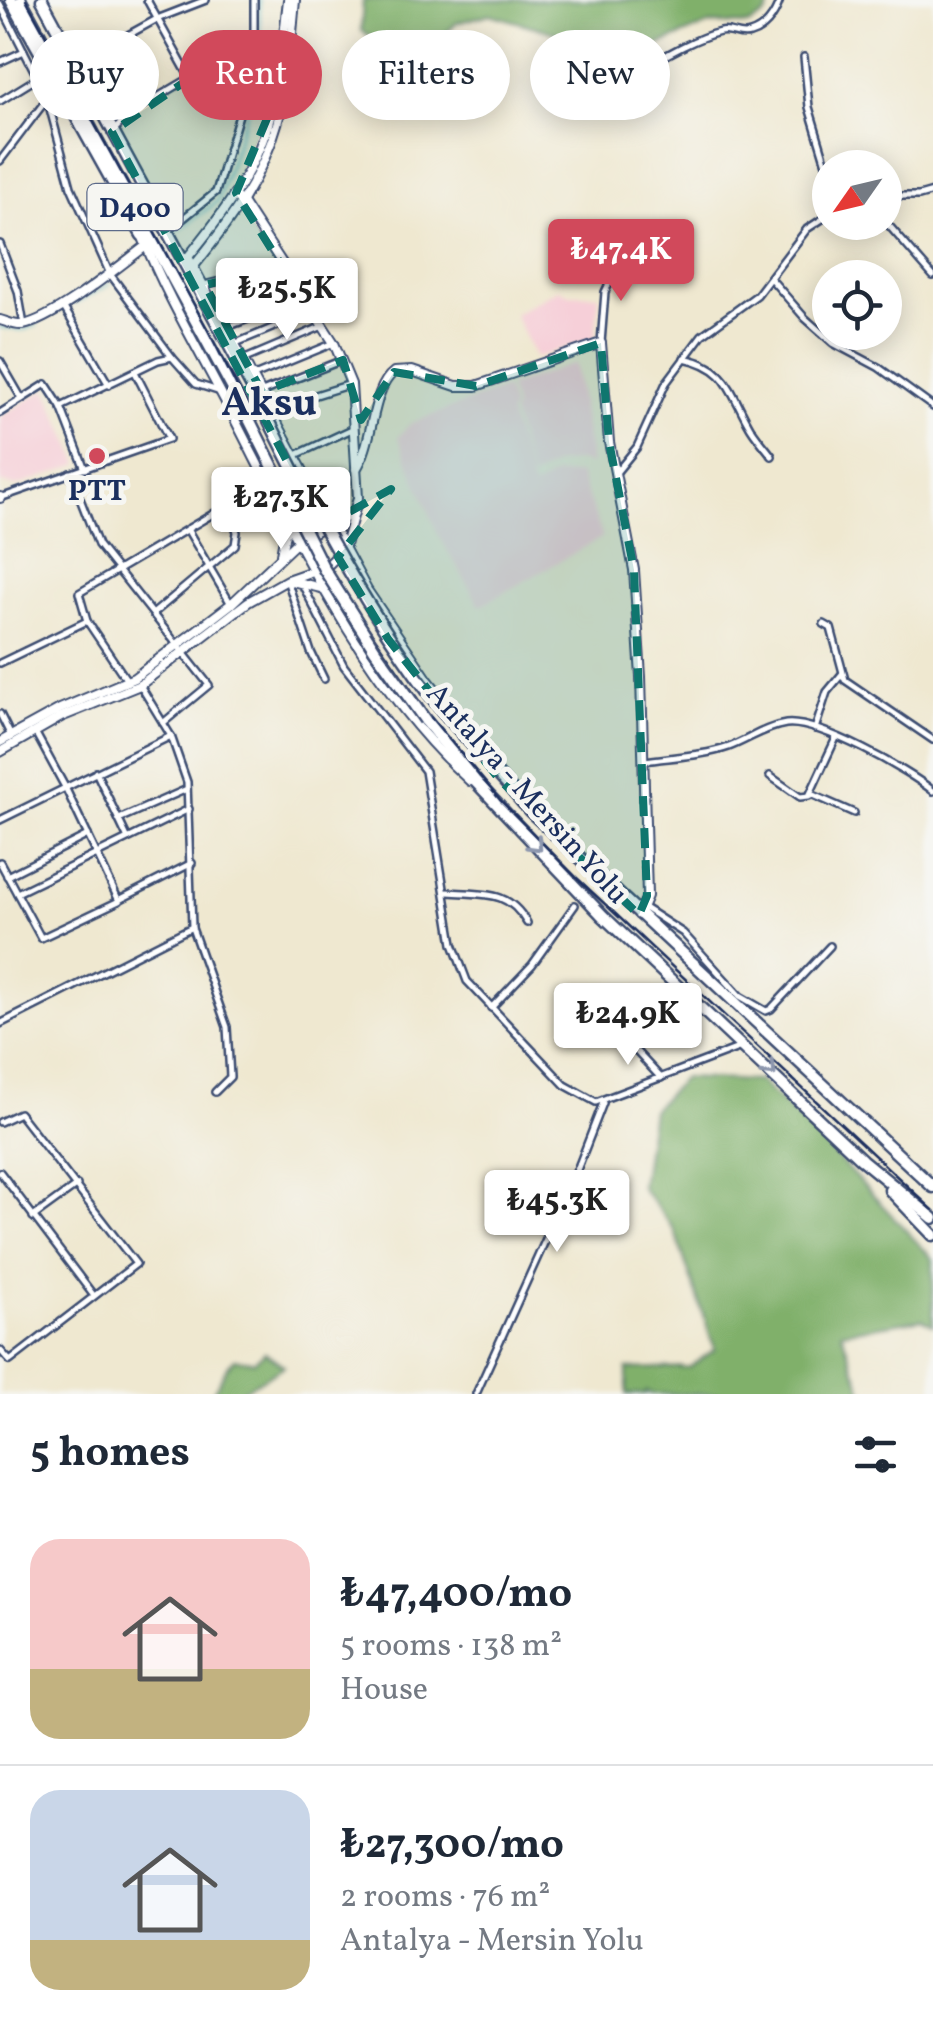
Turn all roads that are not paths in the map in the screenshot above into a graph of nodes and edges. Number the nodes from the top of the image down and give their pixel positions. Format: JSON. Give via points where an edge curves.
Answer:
{"nodes":[{"id":1,"x":11,"y":0,"type":"edge"},
{"id":2,"x":21,"y":0,"type":"edge"},
{"id":3,"x":42,"y":0,"type":"edge"},
{"id":4,"x":148,"y":0,"type":"edge"},
{"id":5,"x":206,"y":0,"type":"edge"},
{"id":6,"x":254,"y":0,"type":"edge"},
{"id":7,"x":292,"y":0,"type":"edge"},
{"id":8,"x":780,"y":0,"type":"edge"},
{"id":9,"x":1,"y":9,"type":"edge"},
{"id":10,"x":157,"y":18,"type":"junction"},
{"id":11,"x":136,"y":30,"type":"edge"},
{"id":12,"x":254,"y":30,"type":"edge"},
{"id":13,"x":288,"y":30,"type":"edge"},
{"id":14,"x":24,"y":51,"type":"junction"},
{"id":15,"x":670,"y":54,"type":"edge"},
{"id":16,"x":804,"y":57,"type":"dead end"},
{"id":17,"x":179,"y":58,"type":"edge"},
{"id":18,"x":0,"y":62,"type":"edge"},
{"id":19,"x":30,"y":62,"type":"edge"},
{"id":20,"x":30,"y":82,"type":"edge"},
{"id":21,"x":179,"y":84,"type":"edge"},
{"id":22,"x":0,"y":101,"type":"edge"},
{"id":23,"x":31,"y":120,"type":"edge"},
{"id":24,"x":53,"y":120,"type":"edge"},
{"id":25,"x":238,"y":120,"type":"edge"},
{"id":26,"x":274,"y":120,"type":"edge"},
{"id":27,"x":112,"y":132,"type":"junction"},
{"id":28,"x":822,"y":150,"type":"edge"},
{"id":29,"x":0,"y":161,"type":"edge"},
{"id":30,"x":123,"y":187,"type":"junction"},
{"id":31,"x":933,"y":192,"type":"edge"},
{"id":32,"x":902,"y":196,"type":"edge"},
{"id":33,"x":238,"y":199,"type":"junction"},
{"id":34,"x":812,"y":226,"type":"edge"},
{"id":35,"x":169,"y":236,"type":"junction"},
{"id":36,"x":144,"y":240,"type":"junction"},
{"id":37,"x":902,"y":240,"type":"edge"},
{"id":38,"x":0,"y":244,"type":"edge"},
{"id":39,"x":620,"y":261,"type":"dead end"},
{"id":40,"x":191,"y":262,"type":"junction"},
{"id":41,"x":282,"y":266,"type":"junction"},
{"id":42,"x":110,"y":274,"type":"junction"},
{"id":43,"x":933,"y":276,"type":"edge"},
{"id":44,"x":771,"y":279,"type":"junction"},
{"id":45,"x":292,"y":282,"type":"junction"},
{"id":46,"x":204,"y":285,"type":"junction"},
{"id":47,"x":304,"y":298,"type":"junction"},
{"id":48,"x":216,"y":307,"type":"junction"},
{"id":49,"x":64,"y":308,"type":"junction"},
{"id":50,"x":312,"y":311,"type":"junction"},
{"id":51,"x":0,"y":320,"type":"edge"},
{"id":52,"x":24,"y":325,"type":"junction"},
{"id":53,"x":324,"y":326,"type":"junction"},
{"id":54,"x":227,"y":327,"type":"junction"},
{"id":55,"x":236,"y":342,"type":"junction"},
{"id":56,"x":600,"y":342,"type":"junction"},
{"id":57,"x":334,"y":343,"type":"junction"},
{"id":58,"x":172,"y":357,"type":"junction"},
{"id":59,"x":684,"y":358,"type":"junction"},
{"id":60,"x":245,"y":359,"type":"junction"},
{"id":61,"x":343,"y":360,"type":"junction"},
{"id":62,"x":0,"y":361,"type":"edge"},
{"id":63,"x":135,"y":372,"type":"junction"},
{"id":64,"x":254,"y":376,"type":"junction"},
{"id":65,"x":350,"y":384,"type":"junction"},
{"id":66,"x":109,"y":385,"type":"junction"},
{"id":67,"x":221,"y":392,"type":"junction"},
{"id":68,"x":262,"y":392,"type":"junction"},
{"id":69,"x":22,"y":399,"type":"junction"},
{"id":70,"x":60,"y":406,"type":"junction"},
{"id":71,"x":933,"y":408,"type":"edge"},
{"id":72,"x":0,"y":413,"type":"edge"},
{"id":73,"x":274,"y":414,"type":"junction"},
{"id":74,"x":355,"y":428,"type":"junction"},
{"id":75,"x":296,"y":455,"type":"junction"},
{"id":76,"x":772,"y":456,"type":"dead end"},
{"id":77,"x":85,"y":469,"type":"junction"},
{"id":78,"x":356,"y":469,"type":"junction"},
{"id":79,"x":70,"y":473,"type":"junction"},
{"id":80,"x":616,"y":474,"type":"junction"},
{"id":81,"x":267,"y":482,"type":"junction"},
{"id":82,"x":0,"y":497,"type":"edge"},
{"id":83,"x":279,"y":505,"type":"junction"},
{"id":84,"x":228,"y":506,"type":"junction"},
{"id":85,"x":352,"y":516,"type":"junction"},
{"id":86,"x":330,"y":522,"type":"junction"},
{"id":87,"x":187,"y":529,"type":"junction"},
{"id":88,"x":297,"y":542,"type":"junction"},
{"id":89,"x":344,"y":550,"type":"junction"},
{"id":90,"x":279,"y":558,"type":"junction"},
{"id":91,"x":210,"y":567,"type":"junction"},
{"id":92,"x":116,"y":570,"type":"junction"},
{"id":93,"x":313,"y":572,"type":"junction"},
{"id":94,"x":287,"y":580,"type":"junction"},
{"id":95,"x":301,"y":581,"type":"junction"},
{"id":96,"x":323,"y":589,"type":"junction"},
{"id":97,"x":230,"y":604,"type":"junction"},
{"id":98,"x":154,"y":613,"type":"junction"},
{"id":99,"x":87,"y":621,"type":"junction"},
{"id":100,"x":824,"y":624,"type":"dead end"},
{"id":101,"x":182,"y":649,"type":"junction"},
{"id":102,"x":0,"y":662,"type":"edge"},
{"id":103,"x":843,"y":673,"type":"junction"},
{"id":104,"x":324,"y":680,"type":"dead end"},
{"id":105,"x":128,"y":682,"type":"junction"},
{"id":106,"x":140,"y":685,"type":"junction"},
{"id":107,"x":0,"y":714,"type":"edge"},
{"id":108,"x":163,"y":723,"type":"junction"},
{"id":109,"x":815,"y":729,"type":"junction"},
{"id":110,"x":35,"y":732,"type":"junction"},
{"id":111,"x":12,"y":736,"type":"junction"},
{"id":112,"x":171,"y":736,"type":"junction"},
{"id":113,"x":836,"y":738,"type":"junction"},
{"id":114,"x":933,"y":740,"type":"edge"},
{"id":115,"x":0,"y":742,"type":"edge"},
{"id":116,"x":0,"y":752,"type":"edge"},
{"id":117,"x":641,"y":761,"type":"junction"},
{"id":118,"x":96,"y":772,"type":"junction"},
{"id":119,"x":770,"y":776,"type":"dead end"},
{"id":120,"x":65,"y":787,"type":"junction"},
{"id":121,"x":187,"y":788,"type":"junction"},
{"id":122,"x":933,"y":792,"type":"edge"},
{"id":123,"x":811,"y":794,"type":"junction"},
{"id":124,"x":188,"y":809,"type":"junction"},
{"id":125,"x":503,"y":811,"type":"junction"},
{"id":126,"x":854,"y":812,"type":"dead end"},
{"id":127,"x":118,"y":819,"type":"junction"},
{"id":128,"x":0,"y":820,"type":"edge"},
{"id":129,"x":88,"y":835,"type":"junction"},
{"id":130,"x":127,"y":838,"type":"junction"},
{"id":131,"x":565,"y":845,"type":"junction"},
{"id":132,"x":96,"y":853,"type":"junction"},
{"id":133,"x":0,"y":862,"type":"edge"},
{"id":134,"x":192,"y":863,"type":"junction"},
{"id":135,"x":8,"y":876,"type":"junction"},
{"id":136,"x":447,"y":892,"type":"junction"},
{"id":137,"x":16,"y":893,"type":"junction"},
{"id":138,"x":118,"y":900,"type":"junction"},
{"id":139,"x":575,"y":906,"type":"dead end"},
{"id":140,"x":641,"y":911,"type":"junction"},
{"id":141,"x":527,"y":923,"type":"dead end"},
{"id":142,"x":192,"y":927,"type":"junction"},
{"id":143,"x":830,"y":946,"type":"dead end"},
{"id":144,"x":490,"y":1008,"type":"junction"},
{"id":145,"x":0,"y":1024,"type":"edge"},
{"id":146,"x":620,"y":1034,"type":"dead end"},
{"id":147,"x":744,"y":1046,"type":"junction"},
{"id":148,"x":661,"y":1078,"type":"junction"},
{"id":149,"x":215,"y":1092,"type":"dead end"},
{"id":150,"x":603,"y":1102,"type":"junction"},
{"id":151,"x":0,"y":1122,"type":"edge"},
{"id":152,"x":862,"y":1160,"type":"junction"},
{"id":153,"x":0,"y":1172,"type":"edge"},
{"id":154,"x":78,"y":1184,"type":"junction"},
{"id":155,"x":933,"y":1185,"type":"edge"},
{"id":156,"x":34,"y":1216,"type":"junction"},
{"id":157,"x":933,"y":1218,"type":"edge"},
{"id":158,"x":933,"y":1236,"type":"edge"},
{"id":159,"x":94,"y":1296,"type":"junction"},
{"id":160,"x":0,"y":1350,"type":"edge"},
{"id":161,"x":476,"y":1394,"type":"edge"}],
"edges":[{"from":1,"to":36,"type":"highway"},
{"from":2,"to":30,"type":"highway","name":"Antalya - Mersin Yolu","number":"D400"},
{"from":3,"to":27,"type":"highway","name":"Antalya - Mersin Yolu","number":"D400"},
{"from":4,"to":10,"type":"street"},
{"from":5,"to":10,"type":"street"},
{"from":6,"to":12,"type":"street"},
{"from":7,"to":13,"type":"main road"},
{"from":8,"to":15,"type":"street","via":[[775,14],[752,34],[720,32]]},
{"from":9,"to":14,"type":"street"},
{"from":10,"to":11,"type":"street"},
{"from":10,"to":17,"type":"street"},
{"from":14,"to":18,"type":"street"},
{"from":14,"to":19,"type":"street"},
{"from":16,"to":28,"type":"street"},
{"from":20,"to":22,"type":"street"},
{"from":21,"to":27,"type":"street"},
{"from":23,"to":29,"type":"street"},
{"from":24,"to":42,"type":"street","via":[[71,187]]},
{"from":25,"to":35,"type":"street","via":[[216,192]]},
{"from":26,"to":33,"type":"main road","via":[[268,150]]},
{"from":27,"to":35,"type":"highway","name":"Antalya - Mersin Yolu","number":"D400"},
{"from":30,"to":36,"type":"highway"},
{"from":30,"to":125,"type":"highway","name":"Antalya - Mersin Yolu","number":"D400","bridge":true,"via":[[324,569],[425,720]]},
{"from":31,"to":32,"type":"street"},
{"from":33,"to":40,"type":"main road"},
{"from":33,"to":41,"type":"main road"},
{"from":34,"to":44,"type":"street"},
{"from":35,"to":40,"type":"highway"},
{"from":35,"to":131,"type":"highway","name":"Antalya - Mersin Yolu","number":"D400","bridge":true,"via":[[367,606],[499,780]]},
{"from":36,"to":42,"type":"main road"},
{"from":36,"to":67,"type":"main road"},
{"from":37,"to":43,"type":"street"},
{"from":38,"to":52,"type":"street"},
{"from":39,"to":56,"type":"street","via":[[605,292]]},
{"from":40,"to":46,"type":"main road"},
{"from":41,"to":45,"type":"main road"},
{"from":41,"to":46,"type":"street"},
{"from":42,"to":49,"type":"main road"},
{"from":42,"to":58,"type":"street"},
{"from":44,"to":59,"type":"street"},
{"from":44,"to":71,"type":"street","via":[[833,343]]},
{"from":45,"to":47,"type":"main road"},
{"from":45,"to":48,"type":"street"},
{"from":46,"to":48,"type":"main road"},
{"from":47,"to":50,"type":"main road"},
{"from":47,"to":54,"type":"street"},
{"from":48,"to":54,"type":"main road"},
{"from":49,"to":52,"type":"main road"},
{"from":49,"to":66,"type":"street"},
{"from":50,"to":53,"type":"main road"},
{"from":50,"to":55,"type":"street"},
{"from":51,"to":52,"type":"main road"},
{"from":53,"to":57,"type":"main road"},
{"from":53,"to":60,"type":"street"},
{"from":54,"to":55,"type":"main road"},
{"from":55,"to":60,"type":"main road"},
{"from":56,"to":78,"type":"main road","via":[[476,386],[394,372],[383,384]]},
{"from":56,"to":80,"type":"main road"},
{"from":57,"to":61,"type":"main road"},
{"from":57,"to":64,"type":"street"},
{"from":58,"to":63,"type":"street"},
{"from":58,"to":67,"type":"street","via":[[196,384]]},
{"from":59,"to":76,"type":"street","via":[[726,380]]},
{"from":59,"to":80,"type":"street"},
{"from":60,"to":64,"type":"main road"},
{"from":61,"to":65,"type":"main road"},
{"from":61,"to":68,"type":"street"},
{"from":62,"to":69,"type":"street"},
{"from":63,"to":66,"type":"street"},
{"from":63,"to":77,"type":"street","via":[[169,439]]},
{"from":64,"to":68,"type":"main road"},
{"from":65,"to":73,"type":"street"},
{"from":65,"to":74,"type":"main road"},
{"from":66,"to":70,"type":"street"},
{"from":67,"to":81,"type":"main road"},
{"from":68,"to":73,"type":"main road"},
{"from":69,"to":70,"type":"street","via":[[46,384]]},
{"from":69,"to":72,"type":"street"},
{"from":70,"to":77,"type":"street"},
{"from":73,"to":75,"type":"main road"},
{"from":74,"to":75,"type":"street"},
{"from":74,"to":78,"type":"main road"},
{"from":75,"to":86,"type":"main road"},
{"from":77,"to":79,"type":"street"},
{"from":78,"to":85,"type":"main road"},
{"from":79,"to":82,"type":"street"},
{"from":79,"to":92,"type":"street","via":[[98,544]]},
{"from":80,"to":117,"type":"main road","via":[[634,570]]},
{"from":81,"to":83,"type":"main road"},
{"from":81,"to":84,"type":"street"},
{"from":83,"to":88,"type":"main road"},
{"from":83,"to":90,"type":"main road","via":[[285,533]]},
{"from":84,"to":87,"type":"street"},
{"from":84,"to":91,"type":"street","via":[[236,542]]},
{"from":85,"to":86,"type":"main road"},
{"from":85,"to":89,"type":"main road"},
{"from":86,"to":88,"type":"main road"},
{"from":86,"to":89,"type":"main road"},
{"from":87,"to":91,"type":"street"},
{"from":87,"to":92,"type":"street"},
{"from":88,"to":90,"type":"main road"},
{"from":88,"to":93,"type":"main road"},
{"from":89,"to":93,"type":"main road"},
{"from":89,"to":131,"type":"main road","via":[[428,680]]},
{"from":90,"to":97,"type":"main road"},
{"from":91,"to":97,"type":"street"},
{"from":91,"to":98,"type":"street"},
{"from":92,"to":98,"type":"street"},
{"from":92,"to":99,"type":"street","via":[[79,593]]},
{"from":93,"to":94,"type":"main road"},
{"from":93,"to":96,"type":"main road"},
{"from":94,"to":95,"type":"main road"},
{"from":94,"to":101,"type":"main road"},
{"from":94,"to":104,"type":"street"},
{"from":95,"to":96,"type":"main road"},
{"from":95,"to":136,"type":"street","via":[[344,666],[424,771]]},
{"from":96,"to":125,"type":"main road","via":[[410,716]]},
{"from":97,"to":101,"type":"main road"},
{"from":98,"to":101,"type":"street"},
{"from":99,"to":102,"type":"street"},
{"from":99,"to":105,"type":"street"},
{"from":100,"to":103,"type":"street","via":[[831,628]]},
{"from":101,"to":105,"type":"main road"},
{"from":101,"to":106,"type":"main road"},
{"from":101,"to":108,"type":"street","via":[[210,684]]},
{"from":103,"to":109,"type":"street","via":[[827,692]]},
{"from":103,"to":114,"type":"street","via":[[856,689]]},
{"from":105,"to":111,"type":"main road"},
{"from":106,"to":108,"type":"street"},
{"from":106,"to":110,"type":"main road"},
{"from":107,"to":111,"type":"street"},
{"from":108,"to":112,"type":"street"},
{"from":109,"to":113,"type":"street"},
{"from":109,"to":117,"type":"street","via":[[788,724],[728,748]]},
{"from":110,"to":116,"type":"main road"},
{"from":110,"to":120,"type":"street"},
{"from":111,"to":115,"type":"main road"},
{"from":112,"to":118,"type":"street"},
{"from":112,"to":121,"type":"street"},
{"from":113,"to":122,"type":"street","via":[[890,762]]},
{"from":113,"to":123,"type":"street"},
{"from":117,"to":140,"type":"main road","via":[[647,896]]},
{"from":118,"to":120,"type":"street"},
{"from":118,"to":127,"type":"street"},
{"from":119,"to":123,"type":"street","via":[[800,797]]},
{"from":120,"to":128,"type":"street"},
{"from":120,"to":129,"type":"street"},
{"from":121,"to":124,"type":"street"},
{"from":121,"to":127,"type":"street"},
{"from":123,"to":126,"type":"street"},
{"from":124,"to":130,"type":"street"},
{"from":124,"to":134,"type":"street"},
{"from":125,"to":147,"type":"highway","name":"Antalya - Mersin Yolu","number":"D400","one_way":true,"via":[[603,916]]},
{"from":127,"to":130,"type":"street"},
{"from":129,"to":132,"type":"street"},
{"from":129,"to":135,"type":"street"},
{"from":130,"to":132,"type":"street"},
{"from":131,"to":140,"type":"highway","name":"Antalya - Mersin Yolu","number":"D400"},
{"from":132,"to":137,"type":"street"},
{"from":132,"to":138,"type":"street"},
{"from":133,"to":135,"type":"street"},
{"from":134,"to":138,"type":"street"},
{"from":134,"to":142,"type":"street"},
{"from":135,"to":137,"type":"street"},
{"from":136,"to":141,"type":"street","via":[[506,899]]},
{"from":136,"to":144,"type":"street","via":[[461,966]]},
{"from":137,"to":138,"type":"street","via":[[41,938]]},
{"from":139,"to":144,"type":"street","via":[[532,966]]},
{"from":140,"to":143,"type":"street","via":[[683,933],[740,996],[766,1012]]},
{"from":140,"to":155,"type":"highway","name":"Antalya - Mersin Yolu","number":"D400"},
{"from":142,"to":145,"type":"street"},
{"from":142,"to":149,"type":"street","via":[[229,1037],[230,1077]]},
{"from":144,"to":150,"type":"street","via":[[565,1085]]},
{"from":146,"to":148,"type":"street"},
{"from":147,"to":148,"type":"street"},
{"from":147,"to":152,"type":"highway","name":"Antalya - Mersin Yolu","number":"D400","one_way":true},
{"from":148,"to":150,"type":"street"},
{"from":150,"to":161,"type":"street"},
{"from":151,"to":154,"type":"street","via":[[19,1113]]},
{"from":152,"to":157,"type":"highway","name":"Antalya - Mersin Yolu","number":"D400"},
{"from":152,"to":158,"type":"highway"},
{"from":153,"to":156,"type":"street"},
{"from":154,"to":156,"type":"street"},
{"from":154,"to":159,"type":"street","via":[[136,1264]]},
{"from":156,"to":159,"type":"street"},
{"from":159,"to":160,"type":"street","via":[[10,1361]]}]}
